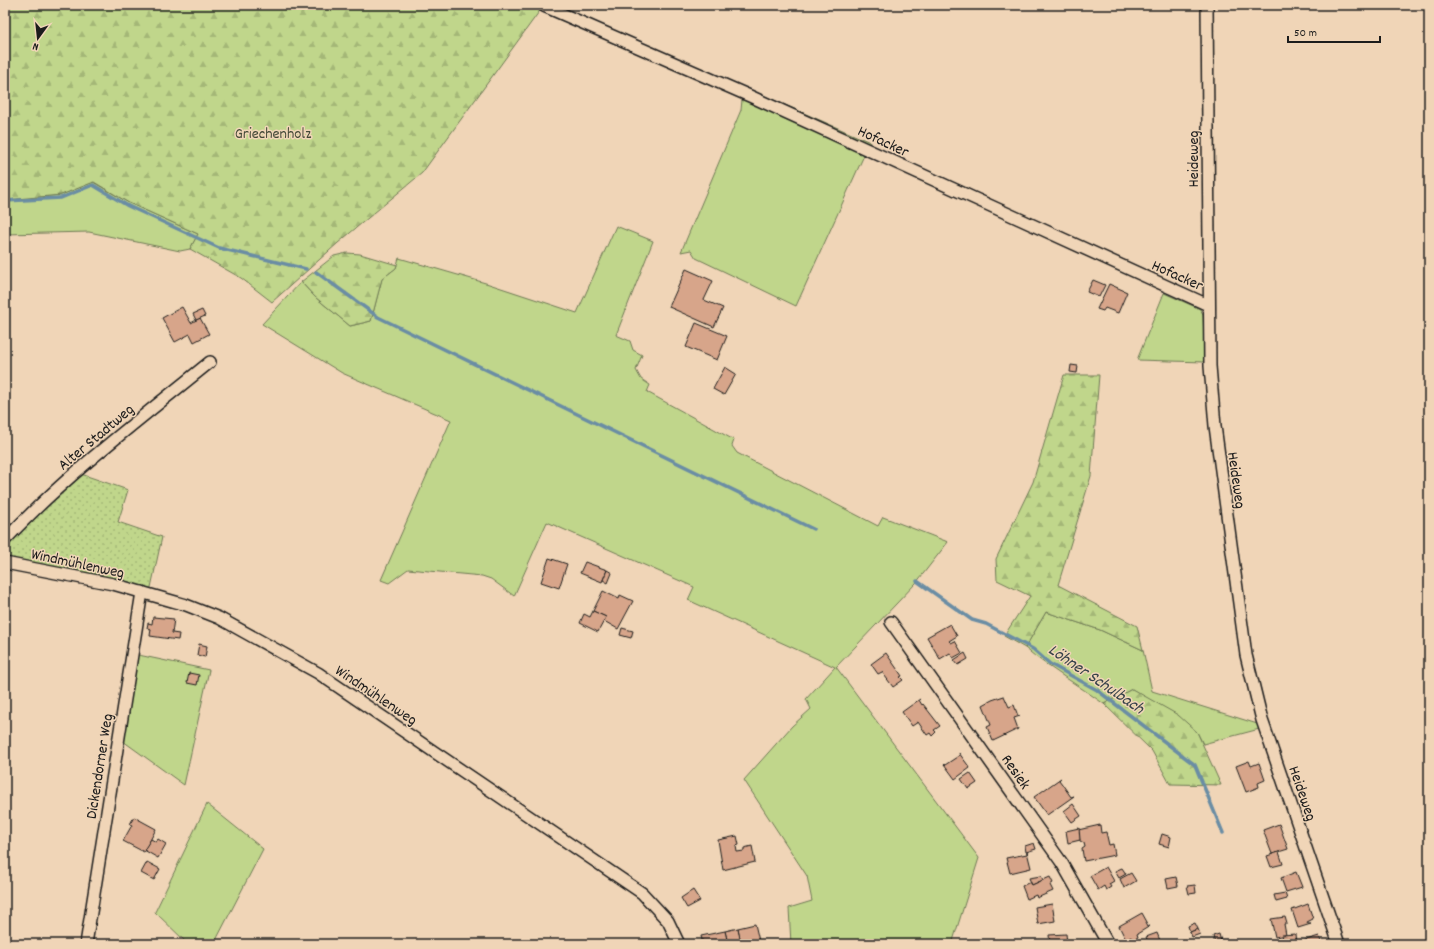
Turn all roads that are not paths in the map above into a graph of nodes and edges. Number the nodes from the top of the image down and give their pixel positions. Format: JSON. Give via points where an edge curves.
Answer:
{"nodes":[{"id":1,"x":1207,"y":5,"type":"edge"},
{"id":2,"x":544,"y":6,"type":"edge"},
{"id":3,"x":1208,"y":306,"type":"junction"},
{"id":4,"x":210,"y":362,"type":"dead end"},
{"id":5,"x":5,"y":540,"type":"edge"},
{"id":6,"x":5,"y":563,"type":"edge"},
{"id":7,"x":142,"y":592,"type":"junction"},
{"id":8,"x":891,"y":622,"type":"dead end"},
{"id":9,"x":86,"y":944,"type":"edge"},
{"id":10,"x":679,"y":944,"type":"edge"},
{"id":11,"x":1108,"y":944,"type":"edge"},
{"id":12,"x":1339,"y":944,"type":"edge"}],
"edges":[{"from":1,"to":3,"type":"street","name":"Heideweg"},
{"from":2,"to":3,"type":"street","name":"Hofacker"},
{"from":3,"to":12,"type":"street","name":"Heideweg","via":[[1215,426],[1246,655],[1262,720]]},
{"from":4,"to":5,"type":"street","name":"Alter Stadtweg","via":[[79,469],[34,509]]},
{"from":6,"to":7,"type":"street","name":"Windmühlenweg"},
{"from":7,"to":9,"type":"street","name":"Dickendorner Weg"},
{"from":7,"to":10,"type":"street","name":"Windmühlenweg","via":[[219,618],[318,673],[642,893],[668,921]]},
{"from":8,"to":11,"type":"street","name":"Resiek","via":[[1062,863]]}]}
